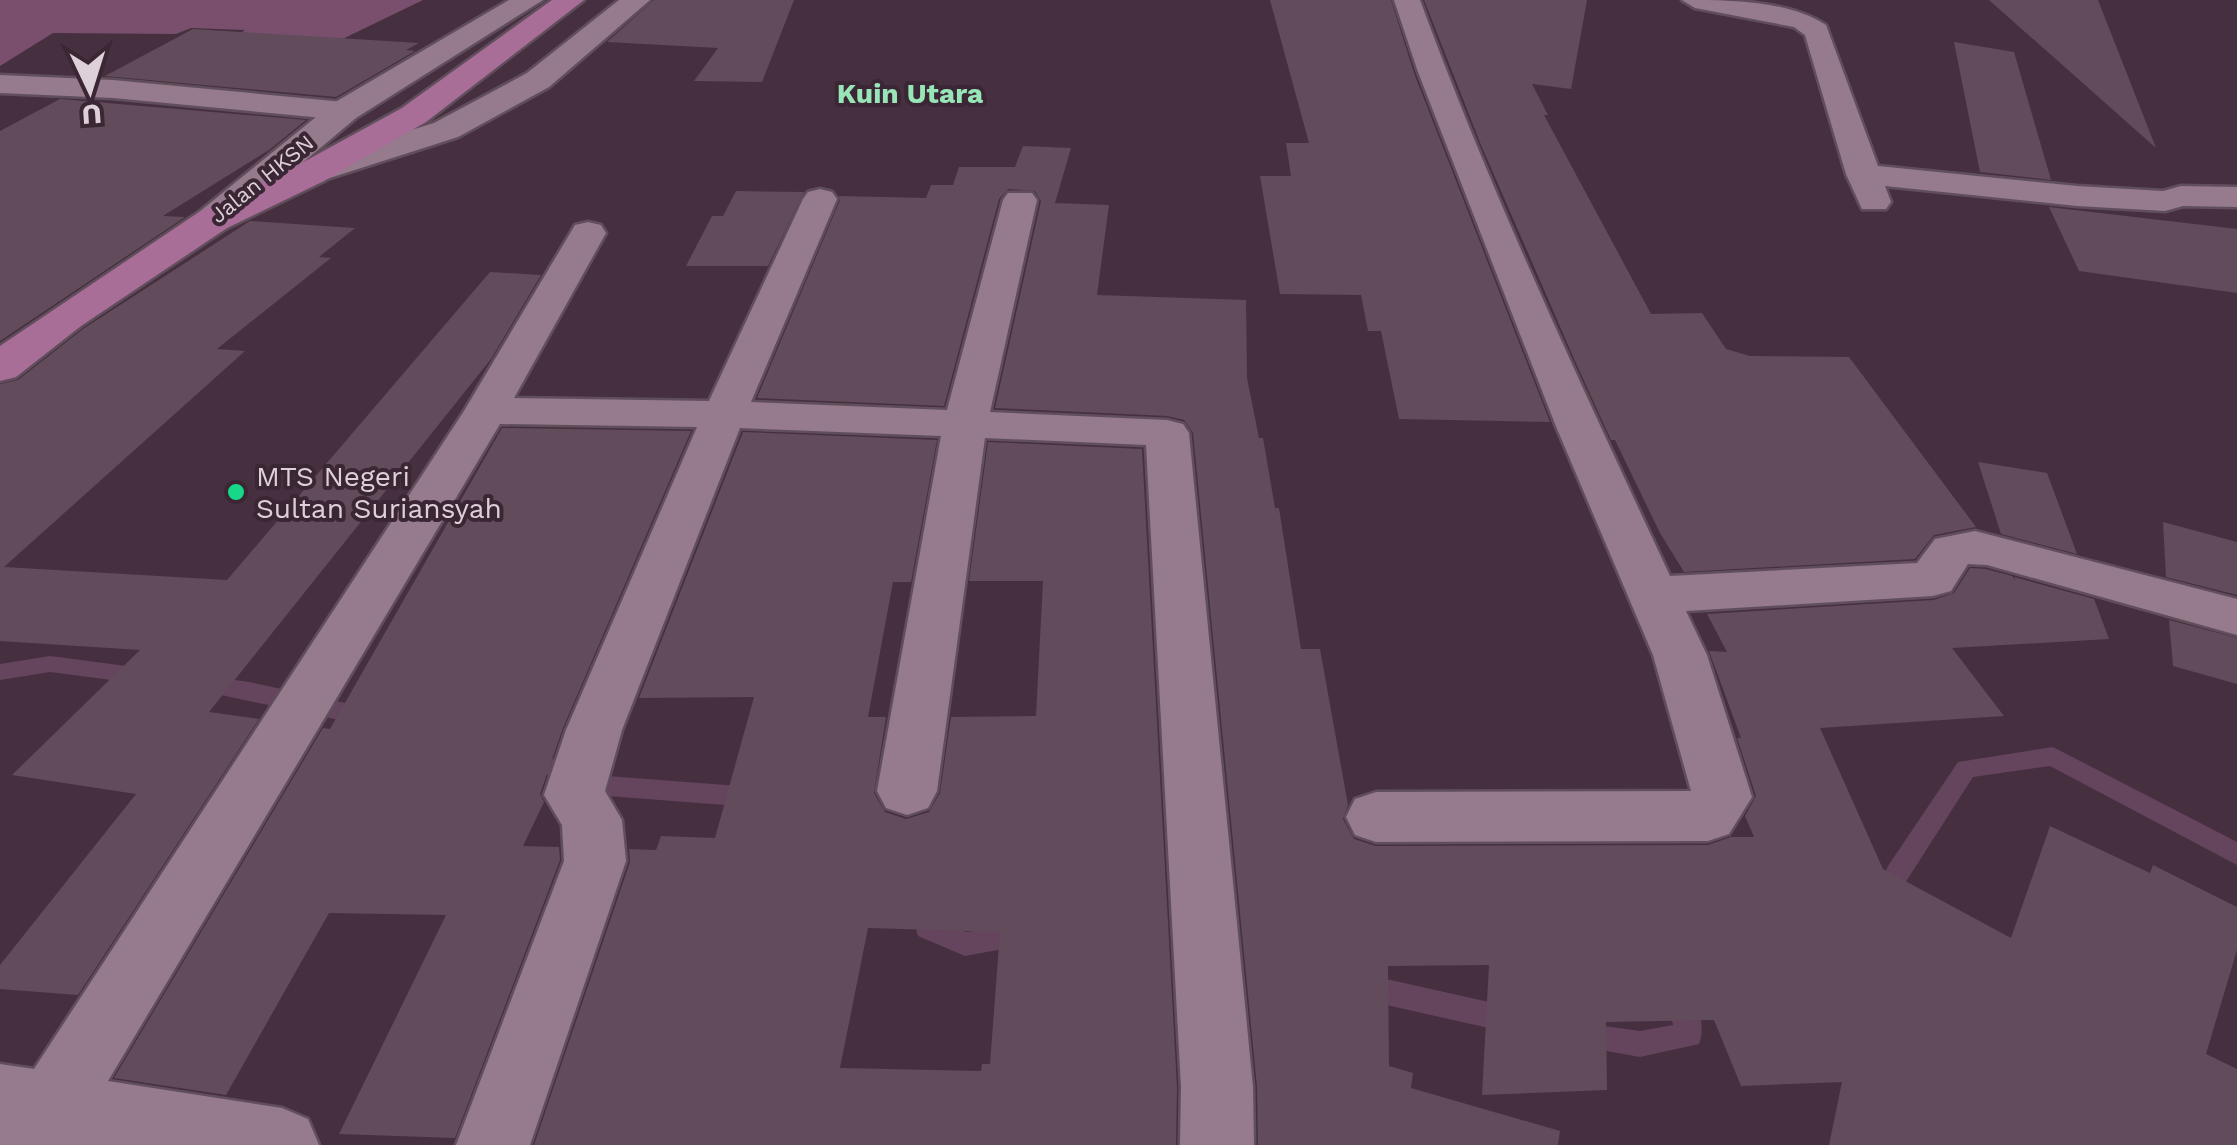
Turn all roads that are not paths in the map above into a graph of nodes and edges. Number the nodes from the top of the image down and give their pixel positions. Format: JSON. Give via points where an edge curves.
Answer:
{"nodes":[{"id":1,"x":530,"y":0,"type":"edge"},
{"id":2,"x":570,"y":0,"type":"edge"},
{"id":3,"x":636,"y":0,"type":"edge"},
{"id":4,"x":1407,"y":0,"type":"edge"},
{"id":5,"x":1695,"y":0,"type":"edge"},
{"id":6,"x":0,"y":84,"type":"edge"},
{"id":7,"x":344,"y":111,"type":"junction"},
{"id":8,"x":310,"y":173,"type":"junction"},
{"id":9,"x":1862,"y":174,"type":"junction"},
{"id":10,"x":2237,"y":196,"type":"edge"},
{"id":11,"x":820,"y":199,"type":"dead end"},
{"id":12,"x":1020,"y":200,"type":"dead end"},
{"id":13,"x":1876,"y":207,"type":"dead end"},
{"id":14,"x":214,"y":220,"type":"junction"},
{"id":15,"x":588,"y":232,"type":"dead end"},
{"id":16,"x":0,"y":367,"type":"edge"},
{"id":17,"x":486,"y":411,"type":"junction"},
{"id":18,"x":724,"y":414,"type":"junction"},
{"id":19,"x":965,"y":427,"type":"junction"},
{"id":20,"x":1654,"y":594,"type":"junction"},
{"id":21,"x":2237,"y":617,"type":"edge"},
{"id":22,"x":907,"y":791,"type":"dead end"},
{"id":23,"x":1376,"y":817,"type":"dead end"},
{"id":24,"x":27,"y":1117,"type":"edge"},
{"id":25,"x":282,"y":1145,"type":"edge"},
{"id":26,"x":493,"y":1145,"type":"edge"},
{"id":27,"x":1217,"y":1145,"type":"edge"}],
"edges":[{"from":1,"to":7,"type":"street","name":"Jalan HKSN"},
{"from":2,"to":8,"type":"main road","via":[[414,115]]},
{"from":3,"to":8,"type":"street","via":[[538,80],[446,130]]},
{"from":4,"to":20,"type":"street","via":[[1576,424]]},
{"from":5,"to":9,"type":"street","via":[[1802,21],[1817,32]]},
{"from":6,"to":7,"type":"street"},
{"from":7,"to":14,"type":"street","name":"Jalan HKSN"},
{"from":8,"to":14,"type":"main road"},
{"from":9,"to":10,"type":"street","via":[[2077,196]]},
{"from":9,"to":13,"type":"street"},
{"from":11,"to":18,"type":"street"},
{"from":12,"to":19,"type":"street"},
{"from":14,"to":16,"type":"main road","name":"Jalan HKSN"},
{"from":15,"to":17,"type":"street"},
{"from":17,"to":18,"type":"street"},
{"from":17,"to":24,"type":"street","via":[[278,744]]},
{"from":18,"to":19,"type":"street"},
{"from":18,"to":26,"type":"street","via":[[594,730],[578,782],[592,820],[595,861]]},
{"from":19,"to":22,"type":"street"},
{"from":19,"to":27,"type":"street","via":[[1167,433]]},
{"from":20,"to":21,"type":"street","via":[[1933,579],[1948,551],[1960,545]]},
{"from":20,"to":23,"type":"street","via":[[1680,655],[1722,797],[1708,816]]},
{"from":24,"to":25,"type":"street"}]}
